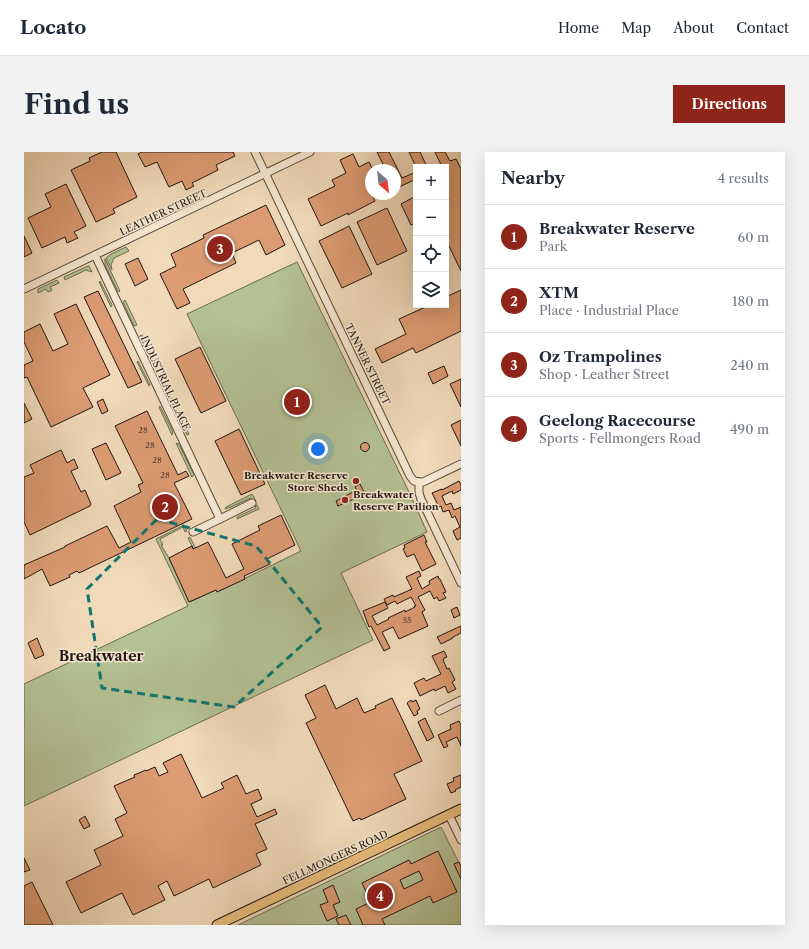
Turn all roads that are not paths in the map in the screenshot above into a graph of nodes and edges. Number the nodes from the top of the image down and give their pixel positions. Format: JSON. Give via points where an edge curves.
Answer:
{"nodes":[{"id":1,"x":255,"y":152,"type":"edge"},
{"id":2,"x":310,"y":152,"type":"edge"},
{"id":3,"x":266,"y":174,"type":"junction"},
{"id":4,"x":95,"y":255,"type":"junction"},
{"id":5,"x":24,"y":289,"type":"edge"},
{"id":6,"x":461,"y":464,"type":"edge"},
{"id":7,"x":419,"y":482,"type":"junction"},
{"id":8,"x":252,"y":503,"type":"dead end"},
{"id":9,"x":220,"y":519,"type":"junction"},
{"id":10,"x":193,"y":532,"type":"dead end"},
{"id":11,"x":461,"y":583,"type":"edge"},
{"id":12,"x":461,"y":700,"type":"edge"},
{"id":13,"x":439,"y":711,"type":"dead end"},
{"id":14,"x":461,"y":809,"type":"edge"},
{"id":15,"x":449,"y":815,"type":"junction"},
{"id":16,"x":461,"y":840,"type":"edge"},
{"id":17,"x":217,"y":925,"type":"edge"}],
"edges":[{"from":1,"to":3,"type":"street","name":"TANNER STREET"},
{"from":2,"to":3,"type":"street","name":"LEATHER STREET"},
{"from":3,"to":4,"type":"street","name":"LEATHER STREET"},
{"from":3,"to":7,"type":"street","name":"TANNER STREET","via":[[410,476],[414,482]]},
{"from":4,"to":5,"type":"street","name":"LEATHER STREET"},
{"from":4,"to":9,"type":"street","name":"INDUSTRIAL PLACE"},
{"from":6,"to":7,"type":"street"},
{"from":7,"to":11,"type":"street","via":[[421,499]]},
{"from":8,"to":9,"type":"street"},
{"from":9,"to":10,"type":"street"},
{"from":12,"to":13,"type":"street"},
{"from":14,"to":15,"type":"main road","name":"FELLMONGERS ROAD"},
{"from":15,"to":16,"type":"street"},
{"from":15,"to":17,"type":"main road","name":"FELLMONGERS ROAD"}]}
